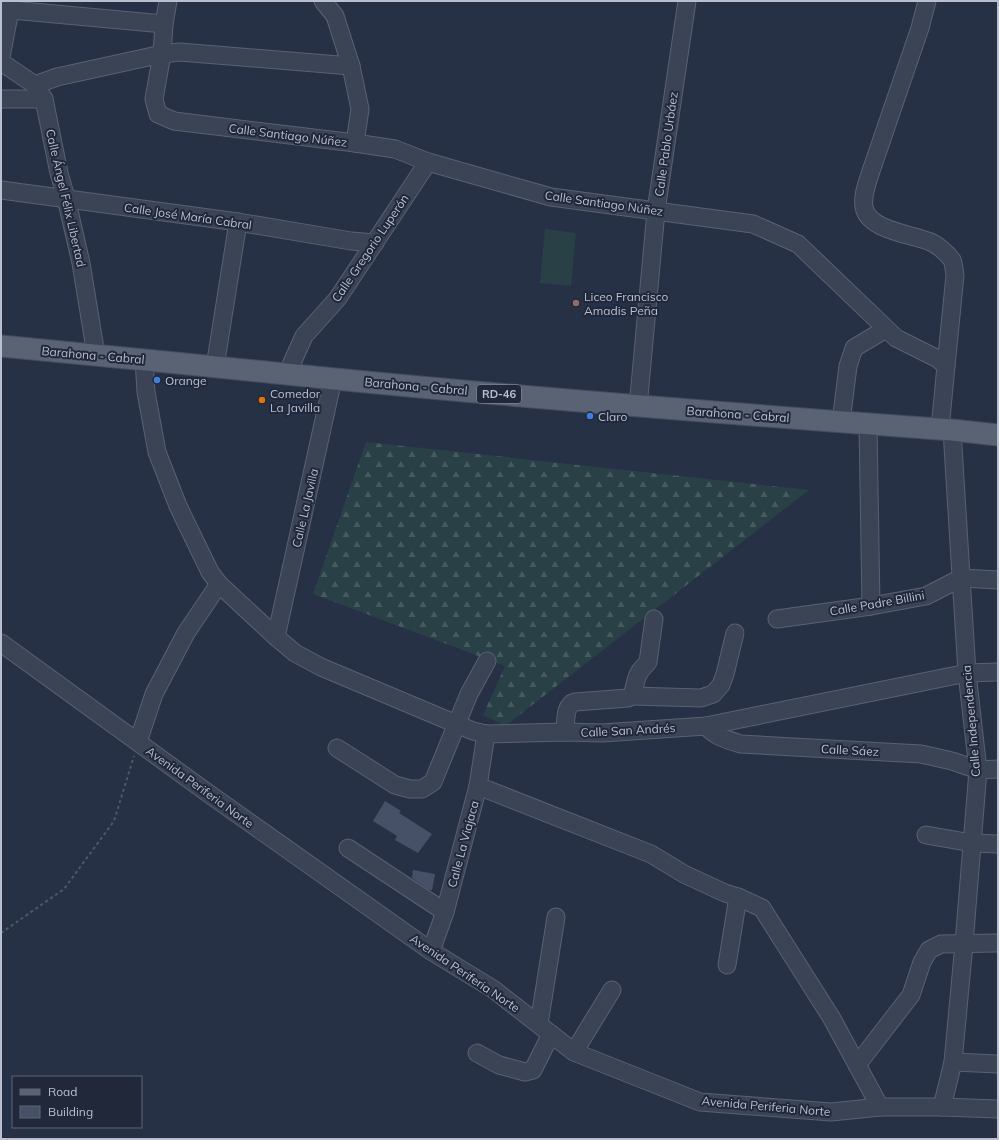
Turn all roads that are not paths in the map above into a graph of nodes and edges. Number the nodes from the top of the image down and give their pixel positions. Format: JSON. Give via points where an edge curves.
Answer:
{"nodes":[{"id":1,"x":168,"y":1,"type":"edge"},
{"id":2,"x":324,"y":1,"type":"edge"},
{"id":3,"x":687,"y":1,"type":"edge"},
{"id":4,"x":927,"y":1,"type":"edge"},
{"id":5,"x":7,"y":7,"type":"edge"},
{"id":6,"x":164,"y":24,"type":"junction"},
{"id":7,"x":162,"y":54,"type":"junction"},
{"id":8,"x":1,"y":57,"type":"edge"},
{"id":9,"x":1,"y":62,"type":"edge"},
{"id":10,"x":352,"y":66,"type":"junction"},
{"id":11,"x":40,"y":92,"type":"junction"},
{"id":12,"x":1,"y":99,"type":"edge"},
{"id":13,"x":355,"y":143,"type":"junction"},
{"id":14,"x":428,"y":162,"type":"junction"},
{"id":15,"x":1,"y":190,"type":"edge"},
{"id":16,"x":66,"y":198,"type":"junction"},
{"id":17,"x":656,"y":211,"type":"junction"},
{"id":18,"x":238,"y":222,"type":"junction"},
{"id":19,"x":375,"y":244,"type":"junction"},
{"id":20,"x":886,"y":329,"type":"junction"},
{"id":21,"x":1,"y":346,"type":"edge"},
{"id":22,"x":96,"y":355,"type":"junction"},
{"id":23,"x":144,"y":360,"type":"junction"},
{"id":24,"x":946,"y":366,"type":"junction"},
{"id":25,"x":215,"y":367,"type":"junction"},
{"id":26,"x":288,"y":374,"type":"junction"},
{"id":27,"x":333,"y":379,"type":"junction"},
{"id":28,"x":638,"y":407,"type":"junction"},
{"id":29,"x":841,"y":422,"type":"junction"},
{"id":30,"x":868,"y":424,"type":"junction"},
{"id":31,"x":946,"y":429,"type":"junction"},
{"id":32,"x":998,"y":434,"type":"edge"},
{"id":33,"x":961,"y":578,"type":"junction"},
{"id":34,"x":998,"y":580,"type":"edge"},
{"id":35,"x":219,"y":584,"type":"junction"},
{"id":36,"x":871,"y":606,"type":"junction"},
{"id":37,"x":654,"y":619,"type":"dead end"},
{"id":38,"x":777,"y":619,"type":"dead end"},
{"id":39,"x":735,"y":633,"type":"dead end"},
{"id":40,"x":276,"y":637,"type":"junction"},
{"id":41,"x":1,"y":643,"type":"edge"},
{"id":42,"x":487,"y":661,"type":"dead end"},
{"id":43,"x":998,"y":672,"type":"edge"},
{"id":44,"x":967,"y":673,"type":"junction"},
{"id":45,"x":632,"y":696,"type":"junction"},
{"id":46,"x":456,"y":724,"type":"junction"},
{"id":47,"x":706,"y":726,"type":"junction"},
{"id":48,"x":565,"y":732,"type":"junction"},
{"id":49,"x":486,"y":734,"type":"junction"},
{"id":50,"x":138,"y":742,"type":"junction"},
{"id":51,"x":337,"y":748,"type":"dead end"},
{"id":52,"x":998,"y":769,"type":"edge"},
{"id":53,"x":978,"y":770,"type":"junction"},
{"id":54,"x":478,"y":786,"type":"junction"},
{"id":55,"x":926,"y":835,"type":"dead end"},
{"id":56,"x":972,"y":843,"type":"junction"},
{"id":57,"x":998,"y":844,"type":"edge"},
{"id":58,"x":348,"y":848,"type":"dead end"},
{"id":59,"x":738,"y":897,"type":"junction"},
{"id":60,"x":445,"y":912,"type":"junction"},
{"id":61,"x":556,"y":917,"type":"dead end"},
{"id":62,"x":998,"y":943,"type":"edge"},
{"id":63,"x":964,"y":944,"type":"junction"},
{"id":64,"x":431,"y":951,"type":"junction"},
{"id":65,"x":727,"y":965,"type":"dead end"},
{"id":66,"x":612,"y":990,"type":"dead end"},
{"id":67,"x":545,"y":1029,"type":"junction"},
{"id":68,"x":574,"y":1052,"type":"junction"},
{"id":69,"x":478,"y":1053,"type":"dead end"},
{"id":70,"x":953,"y":1062,"type":"junction"},
{"id":71,"x":998,"y":1064,"type":"edge"},
{"id":72,"x":857,"y":1065,"type":"junction"},
{"id":73,"x":942,"y":1106,"type":"junction"},
{"id":74,"x":880,"y":1107,"type":"junction"},
{"id":75,"x":998,"y":1110,"type":"edge"}],
"edges":[{"from":1,"to":6,"type":"street"},
{"from":2,"to":10,"type":"street","via":[[335,16]]},
{"from":3,"to":17,"type":"street","name":"Calle Pablo Urbáez"},
{"from":4,"to":24,"type":"street","via":[[870,174],[864,195],[864,207],[868,216],[877,224],[930,241],[953,262],[954,295]]},
{"from":5,"to":6,"type":"street"},
{"from":5,"to":8,"type":"street"},
{"from":6,"to":7,"type":"street"},
{"from":7,"to":10,"type":"street","via":[[180,52]]},
{"from":7,"to":11,"type":"street","via":[[57,78]]},
{"from":7,"to":13,"type":"street","name":"Calle Santiago Núñez","via":[[154,99],[158,114],[174,121]]},
{"from":9,"to":11,"type":"street"},
{"from":10,"to":13,"type":"street","via":[[360,109]]},
{"from":11,"to":12,"type":"street"},
{"from":11,"to":16,"type":"street","name":"Calle Ángel Félix Libertad"},
{"from":13,"to":14,"type":"street","name":"Calle Santiago Núñez","via":[[395,149]]},
{"from":14,"to":17,"type":"street","name":"Calle Santiago Núñez","via":[[551,197]]},
{"from":14,"to":19,"type":"street","name":"Calle Gregorio Luperón"},
{"from":15,"to":16,"type":"street","name":"Calle José María Cabral"},
{"from":16,"to":18,"type":"street","name":"Calle José María Cabral"},
{"from":16,"to":22,"type":"street","name":"Calle Ángel Félix Libertad","via":[[81,263]]},
{"from":17,"to":20,"type":"street","name":"Calle Santiago Núñez","via":[[753,224],[798,244]]},
{"from":17,"to":28,"type":"street","name":"Calle Pablo Urbáez"},
{"from":18,"to":19,"type":"street","name":"Calle José María Cabral"},
{"from":18,"to":25,"type":"street"},
{"from":19,"to":26,"type":"street","name":"Calle Gregorio Luperón","via":[[338,298],[304,336]]},
{"from":20,"to":24,"type":"street","name":"Calle Santiago Núñez","via":[[896,338],[938,359]]},
{"from":20,"to":29,"type":"street","via":[[854,348],[848,366]]},
{"from":21,"to":22,"type":"main road","name":"Barahona - Cabral","number":"RD-46"},
{"from":22,"to":23,"type":"main road","name":"Barahona - Cabral","number":"RD-46"},
{"from":23,"to":25,"type":"main road","name":"Barahona - Cabral","number":"RD-46"},
{"from":23,"to":35,"type":"street","name":"Calle San Andrés","via":[[146,392],[157,452],[178,506],[210,572]]},
{"from":24,"to":31,"type":"street"},
{"from":25,"to":26,"type":"main road","name":"Barahona - Cabral","number":"RD-46"},
{"from":26,"to":27,"type":"main road","name":"Barahona - Cabral","number":"RD-46"},
{"from":27,"to":28,"type":"main road","name":"Barahona - Cabral","number":"RD-46"},
{"from":27,"to":40,"type":"street","name":"Calle La Javilla"},
{"from":28,"to":29,"type":"main road","name":"Barahona - Cabral","number":"RD-46"},
{"from":29,"to":30,"type":"main road","name":"Barahona - Cabral","number":"RD-46"},
{"from":30,"to":31,"type":"main road","name":"Barahona - Cabral","number":"RD-46"},
{"from":30,"to":36,"type":"street"},
{"from":31,"to":32,"type":"main road","name":"Barahona - Cabral","number":"RD-46"},
{"from":31,"to":33,"type":"street","name":"Calle Independencia"},
{"from":33,"to":34,"type":"street"},
{"from":33,"to":36,"type":"street","name":"Calle Padre Billini","via":[[926,596]]},
{"from":33,"to":44,"type":"street","name":"Calle Independencia"},
{"from":35,"to":40,"type":"street","name":"Calle San Andrés"},
{"from":35,"to":50,"type":"street","via":[[175,653],[154,694]]},
{"from":36,"to":38,"type":"street","name":"Calle Padre Billini"},
{"from":37,"to":45,"type":"street","via":[[648,662],[637,677]]},
{"from":39,"to":45,"type":"street","via":[[725,674],[713,694],[701,698]]},
{"from":40,"to":46,"type":"street","name":"Calle San Andrés","via":[[295,653],[321,668]]},
{"from":41,"to":50,"type":"street","name":"Avenida Periferia Norte"},
{"from":42,"to":46,"type":"street"},
{"from":43,"to":44,"type":"street","name":"Calle San Andrés"},
{"from":44,"to":47,"type":"street","name":"Calle San Andrés"},
{"from":44,"to":53,"type":"street","name":"Calle Independencia"},
{"from":45,"to":48,"type":"street","via":[[570,703],[567,707]]},
{"from":46,"to":49,"type":"street","name":"Calle San Andrés"},
{"from":46,"to":51,"type":"street","via":[[433,782],[422,789],[395,785]]},
{"from":47,"to":48,"type":"street","name":"Calle San Andrés","via":[[602,733]]},
{"from":47,"to":53,"type":"street","name":"Calle Sáez","via":[[722,739],[742,744],[921,754]]},
{"from":48,"to":49,"type":"street","name":"Calle San Andrés"},
{"from":49,"to":54,"type":"street","name":"Calle La Viajaca"},
{"from":50,"to":64,"type":"street","name":"Avenida Periferia Norte"},
{"from":52,"to":53,"type":"street","name":"Calle Sáez"},
{"from":53,"to":56,"type":"street","name":"Calle Independencia"},
{"from":54,"to":59,"type":"street","via":[[650,854],[691,877]]},
{"from":54,"to":60,"type":"street","name":"Calle La Viajaca"},
{"from":55,"to":56,"type":"street"},
{"from":56,"to":57,"type":"street"},
{"from":56,"to":63,"type":"street","name":"Calle Independencia"},
{"from":58,"to":60,"type":"street"},
{"from":59,"to":65,"type":"street"},
{"from":59,"to":72,"type":"street","via":[[762,908],[765,912]]},
{"from":60,"to":64,"type":"street","name":"Calle La Viajaca"},
{"from":61,"to":67,"type":"street"},
{"from":62,"to":63,"type":"street"},
{"from":63,"to":70,"type":"street","name":"Calle Independencia"},
{"from":63,"to":72,"type":"street","via":[[940,944],[929,950],[910,994]]},
{"from":64,"to":67,"type":"street","name":"Avenida Periferia Norte","via":[[493,989]]},
{"from":66,"to":68,"type":"street"},
{"from":67,"to":68,"type":"street","name":"Avenida Periferia Norte"},
{"from":67,"to":69,"type":"street","via":[[533,1070],[525,1072],[499,1065]]},
{"from":68,"to":74,"type":"street","name":"Avenida Periferia Norte","via":[[700,1102],[831,1112]]},
{"from":70,"to":71,"type":"street"},
{"from":70,"to":73,"type":"street","name":"Calle Independencia"},
{"from":72,"to":74,"type":"street"},
{"from":73,"to":74,"type":"street","name":"Avenida Periferia Norte"},
{"from":73,"to":75,"type":"street","name":"Avenida Periferia Norte"}]}
